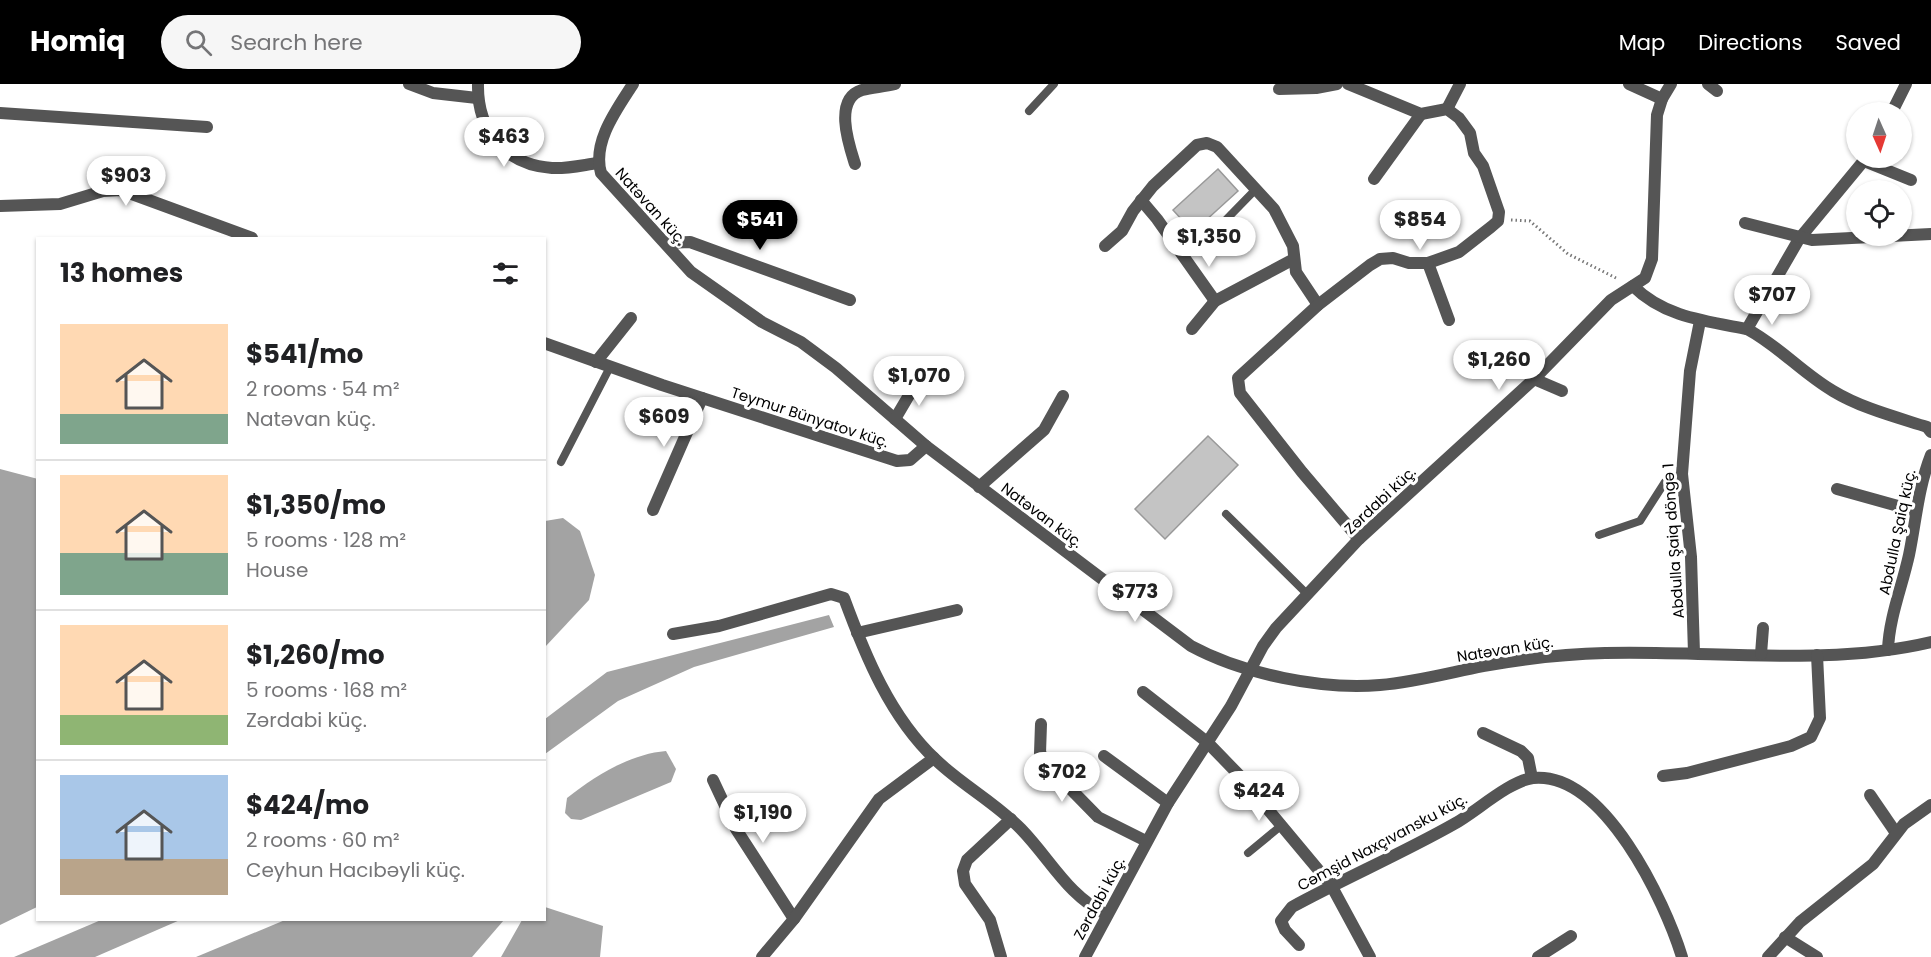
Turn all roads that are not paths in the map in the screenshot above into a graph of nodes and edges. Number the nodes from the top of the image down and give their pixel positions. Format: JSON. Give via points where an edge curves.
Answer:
{"nodes":[{"id":1,"x":409,"y":84,"type":"edge"},
{"id":2,"x":478,"y":84,"type":"edge"},
{"id":3,"x":633,"y":84,"type":"edge"},
{"id":4,"x":895,"y":84,"type":"edge"},
{"id":5,"x":1054,"y":84,"type":"edge"},
{"id":6,"x":1337,"y":84,"type":"edge"},
{"id":7,"x":1348,"y":84,"type":"edge"},
{"id":8,"x":1460,"y":84,"type":"edge"},
{"id":9,"x":1629,"y":84,"type":"edge"},
{"id":10,"x":1671,"y":84,"type":"edge"},
{"id":11,"x":1906,"y":84,"type":"edge"},
{"id":12,"x":857,"y":87,"type":"edge"},
{"id":13,"x":1279,"y":89,"type":"dead end"},
{"id":14,"x":477,"y":98,"type":"junction"},
{"id":15,"x":1662,"y":99,"type":"junction"},
{"id":16,"x":1897,"y":102,"type":"edge"},
{"id":17,"x":1447,"y":109,"type":"junction"},
{"id":18,"x":1029,"y":111,"type":"dead end"},
{"id":19,"x":0,"y":113,"type":"edge"},
{"id":20,"x":1421,"y":114,"type":"junction"},
{"id":21,"x":207,"y":127,"type":"dead end"},
{"id":22,"x":598,"y":163,"type":"junction"},
{"id":23,"x":855,"y":164,"type":"dead end"},
{"id":24,"x":1858,"y":168,"type":"edge"},
{"id":25,"x":1885,"y":168,"type":"edge"},
{"id":26,"x":1374,"y":179,"type":"dead end"},
{"id":27,"x":1911,"y":180,"type":"dead end"},
{"id":28,"x":1256,"y":189,"type":"junction"},
{"id":29,"x":1141,"y":200,"type":"junction"},
{"id":30,"x":0,"y":206,"type":"edge"},
{"id":31,"x":1745,"y":223,"type":"dead end"},
{"id":32,"x":1214,"y":232,"type":"dead end"},
{"id":33,"x":1931,"y":234,"type":"edge"},
{"id":34,"x":249,"y":237,"type":"edge"},
{"id":35,"x":1799,"y":239,"type":"junction"},
{"id":36,"x":666,"y":243,"type":"junction"},
{"id":37,"x":1105,"y":246,"type":"dead end"},
{"id":38,"x":1294,"y":259,"type":"junction"},
{"id":39,"x":1428,"y":264,"type":"junction"},
{"id":40,"x":1633,"y":285,"type":"junction"},
{"id":41,"x":850,"y":300,"type":"dead end"},
{"id":42,"x":1215,"y":301,"type":"junction"},
{"id":43,"x":1318,"y":305,"type":"junction"},
{"id":44,"x":631,"y":318,"type":"dead end"},
{"id":45,"x":1449,"y":320,"type":"dead end"},
{"id":46,"x":1700,"y":321,"type":"junction"},
{"id":47,"x":1192,"y":329,"type":"dead end"},
{"id":48,"x":1747,"y":329,"type":"junction"},
{"id":49,"x":546,"y":344,"type":"edge"},
{"id":50,"x":596,"y":362,"type":"junction"},
{"id":51,"x":610,"y":367,"type":"junction"},
{"id":52,"x":1534,"y":379,"type":"junction"},
{"id":53,"x":918,"y":380,"type":"dead end"},
{"id":54,"x":1562,"y":392,"type":"dead end"},
{"id":55,"x":1063,"y":396,"type":"dead end"},
{"id":56,"x":702,"y":398,"type":"junction"},
{"id":57,"x":895,"y":419,"type":"junction"},
{"id":58,"x":1930,"y":425,"type":"edge"},
{"id":59,"x":926,"y":446,"type":"junction"},
{"id":60,"x":1931,"y":455,"type":"edge"},
{"id":61,"x":561,"y":462,"type":"dead end"},
{"id":62,"x":1682,"y":474,"type":"junction"},
{"id":63,"x":979,"y":487,"type":"junction"},
{"id":64,"x":1837,"y":489,"type":"dead end"},
{"id":65,"x":653,"y":510,"type":"dead end"},
{"id":66,"x":1916,"y":511,"type":"junction"},
{"id":67,"x":1226,"y":514,"type":"dead end"},
{"id":68,"x":1599,"y":535,"type":"dead end"},
{"id":69,"x":1359,"y":539,"type":"junction"},
{"id":70,"x":1306,"y":593,"type":"junction"},
{"id":71,"x":957,"y":610,"type":"dead end"},
{"id":72,"x":1764,"y":628,"type":"dead end"},
{"id":73,"x":857,"y":633,"type":"junction"},
{"id":74,"x":673,"y":634,"type":"dead end"},
{"id":75,"x":1931,"y":642,"type":"edge"},
{"id":76,"x":1888,"y":650,"type":"junction"},
{"id":77,"x":1694,"y":653,"type":"junction"},
{"id":78,"x":1761,"y":654,"type":"junction"},
{"id":79,"x":1817,"y":655,"type":"junction"},
{"id":80,"x":1249,"y":670,"type":"junction"},
{"id":81,"x":1143,"y":692,"type":"dead end"},
{"id":82,"x":1041,"y":724,"type":"dead end"},
{"id":83,"x":1483,"y":733,"type":"dead end"},
{"id":84,"x":1207,"y":742,"type":"junction"},
{"id":85,"x":1104,"y":756,"type":"dead end"},
{"id":86,"x":934,"y":758,"type":"junction"},
{"id":87,"x":1663,"y":776,"type":"dead end"},
{"id":88,"x":1532,"y":778,"type":"junction"},
{"id":89,"x":713,"y":780,"type":"dead end"},
{"id":90,"x":1870,"y":795,"type":"dead end"},
{"id":91,"x":1168,"y":802,"type":"junction"},
{"id":92,"x":1931,"y":805,"type":"edge"},
{"id":93,"x":1011,"y":819,"type":"junction"},
{"id":94,"x":1282,"y":825,"type":"junction"},
{"id":95,"x":1896,"y":833,"type":"junction"},
{"id":96,"x":1146,"y":841,"type":"junction"},
{"id":97,"x":1248,"y":853,"type":"dead end"},
{"id":98,"x":1331,"y":885,"type":"junction"},
{"id":99,"x":1107,"y":915,"type":"junction"},
{"id":100,"x":794,"y":919,"type":"junction"},
{"id":101,"x":1571,"y":936,"type":"dead end"},
{"id":102,"x":1785,"y":937,"type":"junction"},
{"id":103,"x":1299,"y":945,"type":"dead end"},
{"id":104,"x":762,"y":957,"type":"edge"},
{"id":105,"x":1001,"y":957,"type":"edge"},
{"id":106,"x":1085,"y":957,"type":"edge"},
{"id":107,"x":1370,"y":957,"type":"edge"},
{"id":108,"x":1538,"y":957,"type":"edge"},
{"id":109,"x":1682,"y":957,"type":"edge"},
{"id":110,"x":1768,"y":957,"type":"edge"},
{"id":111,"x":1817,"y":957,"type":"edge"}],
"edges":[{"from":1,"to":14,"type":"street","via":[[433,93]]},
{"from":2,"to":14,"type":"street"},
{"from":3,"to":22,"type":"street","name":"Natəvan küç.","via":[[608,126]]},
{"from":4,"to":12,"type":"street"},
{"from":5,"to":18,"type":"lane"},
{"from":6,"to":13,"type":"street"},
{"from":7,"to":20,"type":"street"},
{"from":8,"to":17,"type":"street"},
{"from":9,"to":15,"type":"street"},
{"from":10,"to":15,"type":"street","name":"Zərdabi küç."},
{"from":11,"to":16,"type":"street"},
{"from":12,"to":23,"type":"street","via":[[845,132]]},
{"from":14,"to":22,"type":"street","via":[[484,125],[509,154],[551,168]]},
{"from":15,"to":40,"type":"street","name":"Zərdabi küç.","via":[[1655,138],[1652,259],[1645,278]]},
{"from":17,"to":20,"type":"street"},
{"from":17,"to":39,"type":"street","via":[[1470,134],[1499,213],[1498,221],[1459,252]]},
{"from":19,"to":21,"type":"street"},
{"from":20,"to":26,"type":"street"},
{"from":22,"to":36,"type":"street","name":"Natəvan küç.","via":[[606,181]]},
{"from":24,"to":35,"type":"street"},
{"from":25,"to":27,"type":"street"},
{"from":28,"to":29,"type":"street","via":[[1217,147],[1207,143],[1197,145]]},
{"from":28,"to":32,"type":"lane"},
{"from":28,"to":38,"type":"street","via":[[1287,230]]},
{"from":29,"to":37,"type":"street","via":[[1122,231]]},
{"from":29,"to":42,"type":"street"},
{"from":30,"to":34,"type":"street","via":[[60,204],[103,190],[121,190]]},
{"from":31,"to":35,"type":"street"},
{"from":33,"to":35,"type":"street"},
{"from":35,"to":48,"type":"street"},
{"from":36,"to":41,"type":"street","via":[[690,243]]},
{"from":36,"to":57,"type":"street","name":"Natəvan küç.","via":[[691,272],[768,326],[801,342]]},
{"from":38,"to":42,"type":"street"},
{"from":38,"to":43,"type":"street","via":[[1296,272]]},
{"from":39,"to":43,"type":"street","via":[[1380,259]]},
{"from":39,"to":45,"type":"street"},
{"from":40,"to":46,"type":"street","via":[[1655,304]]},
{"from":40,"to":52,"type":"street","name":"Zərdabi küç.","via":[[1611,300]]},
{"from":42,"to":47,"type":"street"},
{"from":43,"to":69,"type":"street","via":[[1242,372],[1237,385],[1302,472]]},
{"from":44,"to":50,"type":"street"},
{"from":46,"to":48,"type":"street"},
{"from":46,"to":62,"type":"street","name":"Abdulla Şaiq döngə 1","via":[[1690,370]]},
{"from":48,"to":58,"type":"street","via":[[1773,343],[1834,392]]},
{"from":49,"to":50,"type":"street","name":"Teymur Bünyatov küç."},
{"from":50,"to":51,"type":"street","name":"Teymur Bünyatov küç."},
{"from":51,"to":56,"type":"street","name":"Teymur Bünyatov küç."},
{"from":51,"to":61,"type":"lane"},
{"from":52,"to":54,"type":"street"},
{"from":52,"to":69,"type":"street","name":"Zərdabi küç."},
{"from":53,"to":57,"type":"street"},
{"from":55,"to":63,"type":"street","via":[[1044,430]]},
{"from":56,"to":59,"type":"street","name":"Teymur Bünyatov küç.","via":[[897,461],[910,460]]},
{"from":56,"to":65,"type":"street"},
{"from":57,"to":59,"type":"street","name":"Natəvan küç."},
{"from":59,"to":63,"type":"street","name":"Natəvan küç."},
{"from":60,"to":66,"type":"street","name":"Abdulla Şaiq küç."},
{"from":62,"to":68,"type":"lane","via":[[1665,482],[1640,521]]},
{"from":62,"to":77,"type":"street","name":"Abdulla Şaiq döngə 1","via":[[1691,557]]},
{"from":63,"to":80,"type":"street","name":"Natəvan küç.","via":[[1191,646]]},
{"from":64,"to":66,"type":"street"},
{"from":66,"to":76,"type":"street","name":"Abdulla Şaiq küç.","via":[[1900,595],[1890,624]]},
{"from":67,"to":70,"type":"lane"},
{"from":69,"to":70,"type":"street","name":"Zərdabi küç."},
{"from":70,"to":80,"type":"street","name":"Zərdabi küç.","via":[[1270,635]]},
{"from":71,"to":73,"type":"street"},
{"from":72,"to":78,"type":"street"},
{"from":73,"to":74,"type":"street","via":[[844,598],[831,594],[718,626]]},
{"from":73,"to":86,"type":"street","via":[[881,684]]},
{"from":75,"to":76,"type":"street","name":"Natəvan küç."},
{"from":76,"to":79,"type":"street","name":"Natəvan küç."},
{"from":77,"to":78,"type":"street","name":"Natəvan küç."},
{"from":77,"to":80,"type":"street","name":"Natəvan küç.","via":[[1538,657],[1377,685],[1296,679]]},
{"from":78,"to":79,"type":"street","name":"Natəvan küç."},
{"from":79,"to":87,"type":"street","via":[[1820,718],[1811,737],[1791,746]]},
{"from":80,"to":84,"type":"street","name":"Zərdabi küç."},
{"from":81,"to":84,"type":"street"},
{"from":82,"to":96,"type":"street","via":[[1040,753],[1053,771],[1098,817]]},
{"from":83,"to":88,"type":"street","via":[[1521,751],[1528,758]]},
{"from":84,"to":91,"type":"street","name":"Zərdabi küç."},
{"from":84,"to":94,"type":"street"},
{"from":85,"to":91,"type":"street"},
{"from":86,"to":93,"type":"street"},
{"from":86,"to":100,"type":"street","via":[[879,800]]},
{"from":88,"to":98,"type":"street","name":"Cəmşid Naxçıvansku küç.","via":[[1417,844]]},
{"from":88,"to":109,"type":"street","via":[[1568,785],[1595,805],[1657,894]]},
{"from":89,"to":100,"type":"street","via":[[736,830]]},
{"from":90,"to":95,"type":"street"},
{"from":91,"to":96,"type":"street","name":"Zərdabi küç."},
{"from":92,"to":95,"type":"street"},
{"from":93,"to":99,"type":"street","via":[[1077,897]]},
{"from":93,"to":105,"type":"street","via":[[967,860],[963,871],[965,884],[990,920]]},
{"from":94,"to":97,"type":"lane"},
{"from":94,"to":98,"type":"street"},
{"from":95,"to":102,"type":"street","via":[[1873,864]]},
{"from":96,"to":99,"type":"street","name":"Zərdabi küç."},
{"from":98,"to":103,"type":"street","name":"Cəmşid Naxçıvansku küç.","via":[[1283,915],[1285,930]]},
{"from":98,"to":107,"type":"street"},
{"from":99,"to":106,"type":"street","name":"Zərdabi küç."},
{"from":100,"to":104,"type":"street"},
{"from":101,"to":108,"type":"street"},
{"from":102,"to":110,"type":"street"},
{"from":102,"to":111,"type":"street"}]}
